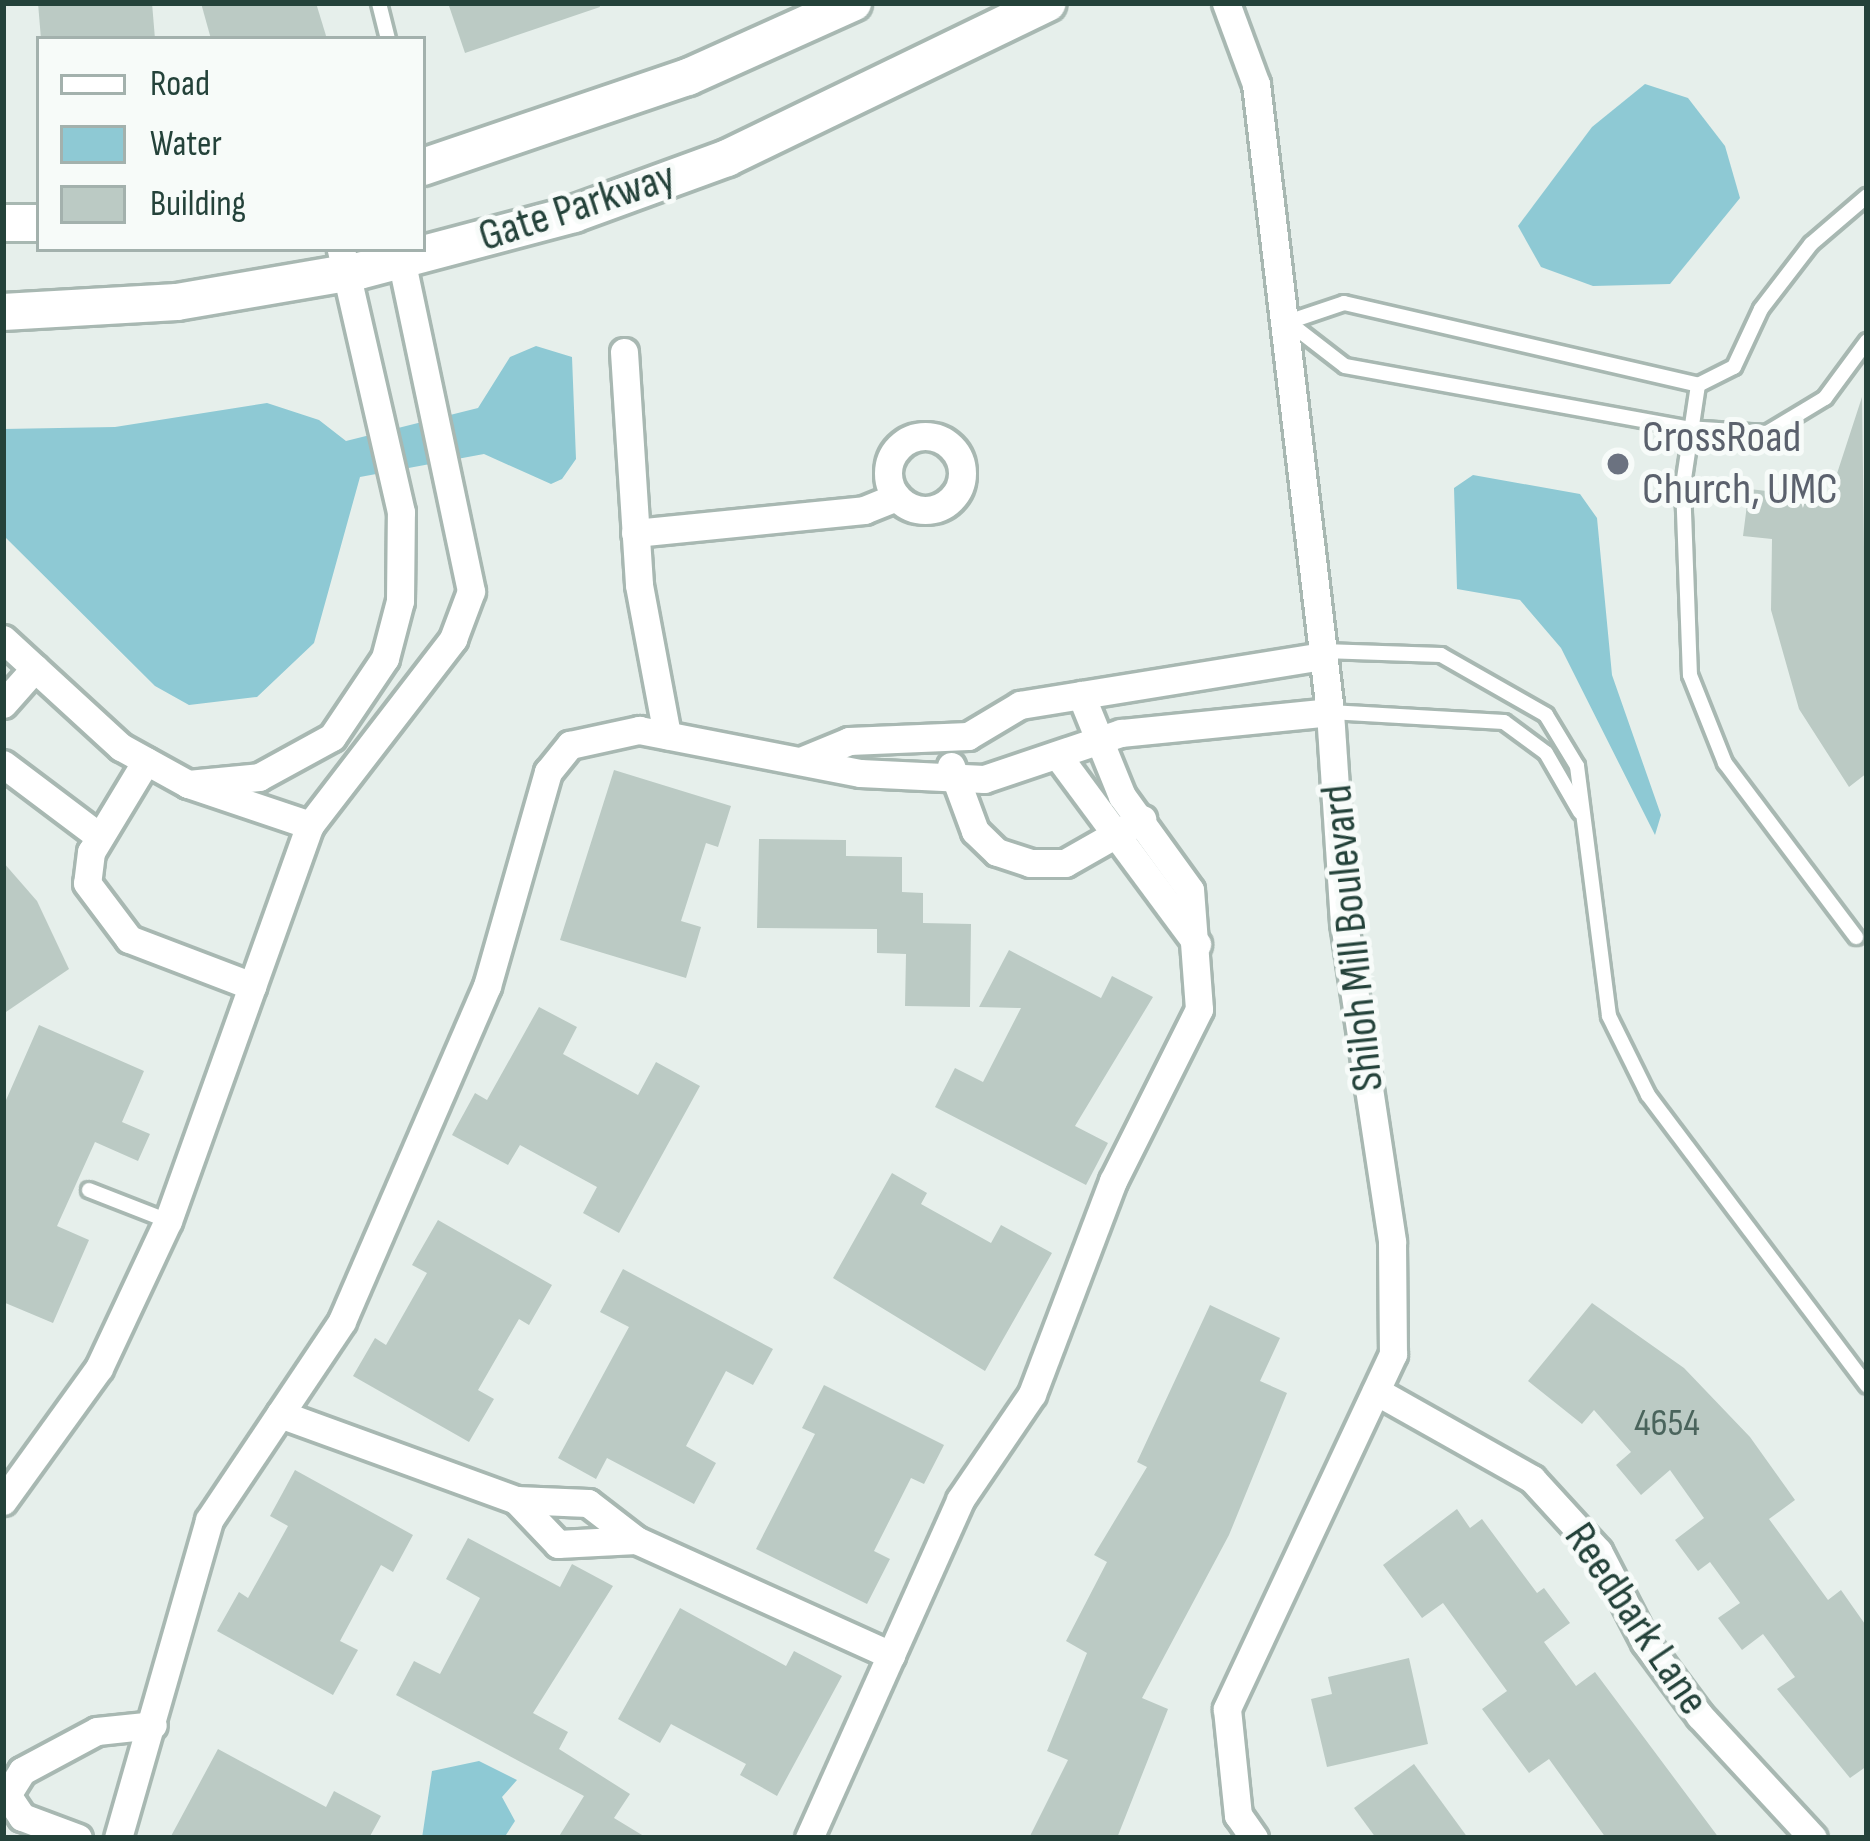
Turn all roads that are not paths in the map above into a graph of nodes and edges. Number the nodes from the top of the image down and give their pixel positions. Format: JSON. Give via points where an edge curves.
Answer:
{"nodes":[{"id":1,"x":379,"y":3,"type":"edge"},
{"id":2,"x":853,"y":3,"type":"edge"},
{"id":3,"x":1048,"y":3,"type":"edge"},
{"id":4,"x":1226,"y":3,"type":"edge"},
{"id":5,"x":387,"y":36,"type":"edge"},
{"id":6,"x":426,"y":166,"type":"edge"},
{"id":7,"x":1867,"y":196,"type":"edge"},
{"id":8,"x":36,"y":223,"type":"edge"},
{"id":9,"x":3,"y":224,"type":"edge"},
{"id":10,"x":426,"y":249,"type":"edge"},
{"id":11,"x":400,"y":255,"type":"edge"},
{"id":12,"x":344,"y":261,"type":"edge"},
{"id":13,"x":3,"y":312,"type":"edge"},
{"id":14,"x":1288,"y":322,"type":"junction"},
{"id":15,"x":1867,"y":341,"type":"edge"},
{"id":16,"x":624,"y":352,"type":"dead end"},
{"id":17,"x":1698,"y":385,"type":"junction"},
{"id":18,"x":1686,"y":428,"type":"junction"},
{"id":19,"x":896,"y":497,"type":"dead end"},
{"id":20,"x":635,"y":533,"type":"junction"},
{"id":21,"x":3,"y":639,"type":"edge"},
{"id":22,"x":1323,"y":654,"type":"junction"},
{"id":23,"x":34,"y":668,"type":"junction"},
{"id":24,"x":1082,"y":695,"type":"junction"},
{"id":25,"x":3,"y":704,"type":"edge"},
{"id":26,"x":1330,"y":712,"type":"junction"},
{"id":27,"x":667,"y":735,"type":"junction"},
{"id":28,"x":946,"y":739,"type":"junction"},
{"id":29,"x":1101,"y":741,"type":"junction"},
{"id":30,"x":1058,"y":756,"type":"junction"},
{"id":31,"x":802,"y":760,"type":"junction"},
{"id":32,"x":146,"y":761,"type":"junction"},
{"id":33,"x":3,"y":764,"type":"edge"},
{"id":34,"x":954,"y":779,"type":"junction"},
{"id":35,"x":188,"y":784,"type":"junction"},
{"id":36,"x":1582,"y":817,"type":"junction"},
{"id":37,"x":1142,"y":819,"type":"junction"},
{"id":38,"x":310,"y":825,"type":"junction"},
{"id":39,"x":100,"y":837,"type":"junction"},
{"id":40,"x":1114,"y":840,"type":"junction"},
{"id":41,"x":1856,"y":937,"type":"dead end"},
{"id":42,"x":1197,"y":944,"type":"junction"},
{"id":43,"x":252,"y":986,"type":"junction"},
{"id":44,"x":89,"y":1190,"type":"dead end"},
{"id":45,"x":168,"y":1221,"type":"junction"},
{"id":46,"x":1867,"y":1386,"type":"edge"},
{"id":47,"x":1376,"y":1391,"type":"junction"},
{"id":48,"x":280,"y":1414,"type":"junction"},
{"id":49,"x":516,"y":1500,"type":"junction"},
{"id":50,"x":3,"y":1501,"type":"edge"},
{"id":51,"x":637,"y":1540,"type":"junction"},
{"id":52,"x":891,"y":1655,"type":"junction"},
{"id":53,"x":153,"y":1725,"type":"junction"},
{"id":54,"x":78,"y":1838,"type":"edge"},
{"id":55,"x":118,"y":1838,"type":"edge"},
{"id":56,"x":809,"y":1838,"type":"edge"},
{"id":57,"x":1255,"y":1838,"type":"edge"},
{"id":58,"x":1813,"y":1838,"type":"edge"}],
"edges":[{"from":1,"to":5,"type":"lane"},
{"from":2,"to":6,"type":"main road","name":"Gate Parkway","via":[[666,85]]},
{"from":3,"to":10,"type":"main road","name":"Gate Parkway","via":[[727,158],[574,214]]},
{"from":4,"to":14,"type":"street","name":"Shiloh Mill Boulevard","via":[[1256,84]]},
{"from":7,"to":17,"type":"lane","via":[[1786,276],[1734,367]]},
{"from":8,"to":9,"type":"main road"},
{"from":11,"to":12,"type":"main road","name":"Gate Parkway"},
{"from":11,"to":38,"type":"street","via":[[471,592],[453,638]]},
{"from":12,"to":13,"type":"main road","name":"Gate Parkway","via":[[177,302]]},
{"from":12,"to":35,"type":"street","via":[[400,512],[400,601],[386,658],[332,736],[260,777]]},
{"from":14,"to":17,"type":"lane","via":[[1344,303]]},
{"from":14,"to":18,"type":"lane","via":[[1346,366]]},
{"from":14,"to":22,"type":"street","name":"Shiloh Mill Boulevard"},
{"from":15,"to":18,"type":"lane","via":[[1825,398],[1767,433]]},
{"from":16,"to":20,"type":"street"},
{"from":17,"to":18,"type":"lane"},
{"from":18,"to":41,"type":"lane","via":[[1681,576],[1690,675],[1725,763]]},
{"from":19,"to":20,"type":"street","via":[[864,509]]},
{"from":20,"to":27,"type":"street"},
{"from":21,"to":23,"type":"street"},
{"from":22,"to":24,"type":"street"},
{"from":22,"to":26,"type":"street","name":"Shiloh Mill Boulevard"},
{"from":22,"to":36,"type":"lane","via":[[1441,655],[1496,679],[1546,716],[1577,766]]},
{"from":23,"to":25,"type":"street"},
{"from":23,"to":32,"type":"street"},
{"from":24,"to":28,"type":"street","via":[[1020,705]]},
{"from":24,"to":29,"type":"street"},
{"from":26,"to":29,"type":"street"},
{"from":26,"to":36,"type":"lane","via":[[1504,722],[1546,753]]},
{"from":26,"to":47,"type":"street","name":"Shiloh Mill Boulevard","via":[[1344,923],[1392,1242],[1394,1354]]},
{"from":27,"to":31,"type":"street"},
{"from":27,"to":48,"type":"street","via":[[600,731],[569,745],[548,772],[487,986],[342,1322]]},
{"from":28,"to":31,"type":"street","via":[[849,741]]},
{"from":28,"to":34,"type":"street"},
{"from":29,"to":30,"type":"street"},
{"from":29,"to":37,"type":"street"},
{"from":30,"to":34,"type":"street"},
{"from":30,"to":40,"type":"street"},
{"from":31,"to":34,"type":"street"},
{"from":32,"to":35,"type":"street"},
{"from":32,"to":39,"type":"street"},
{"from":33,"to":39,"type":"street"},
{"from":34,"to":40,"type":"street","via":[[975,831],[997,852],[1065,863]]},
{"from":35,"to":38,"type":"street"},
{"from":36,"to":46,"type":"lane","via":[[1619,1036],[1648,1095]]},
{"from":37,"to":40,"type":"street"},
{"from":37,"to":42,"type":"street","via":[[1190,890]]},
{"from":38,"to":43,"type":"street"},
{"from":39,"to":43,"type":"street","via":[[87,883],[129,939]]},
{"from":40,"to":42,"type":"street"},
{"from":42,"to":52,"type":"street","via":[[1199,1009],[1184,1056],[1113,1181],[1032,1394],[960,1500]]},
{"from":43,"to":45,"type":"street"},
{"from":44,"to":45,"type":"lane"},
{"from":45,"to":50,"type":"street","via":[[99,1368]]},
{"from":47,"to":57,"type":"street","name":"Shiloh Mill Boulevard","via":[[1227,1709],[1238,1815]]},
{"from":47,"to":58,"type":"street","name":"Reedbark Lane","via":[[1532,1479],[1598,1551],[1645,1642],[1700,1716]]},
{"from":48,"to":49,"type":"street"},
{"from":48,"to":53,"type":"street","via":[[209,1520]]},
{"from":49,"to":51,"type":"street","via":[[587,1503]]},
{"from":49,"to":51,"type":"street","via":[[558,1544]]},
{"from":51,"to":52,"type":"street"},
{"from":52,"to":56,"type":"street"},
{"from":53,"to":54,"type":"street","via":[[97,1731],[22,1772],[7,1795],[22,1817]]},
{"from":53,"to":55,"type":"street"}]}
